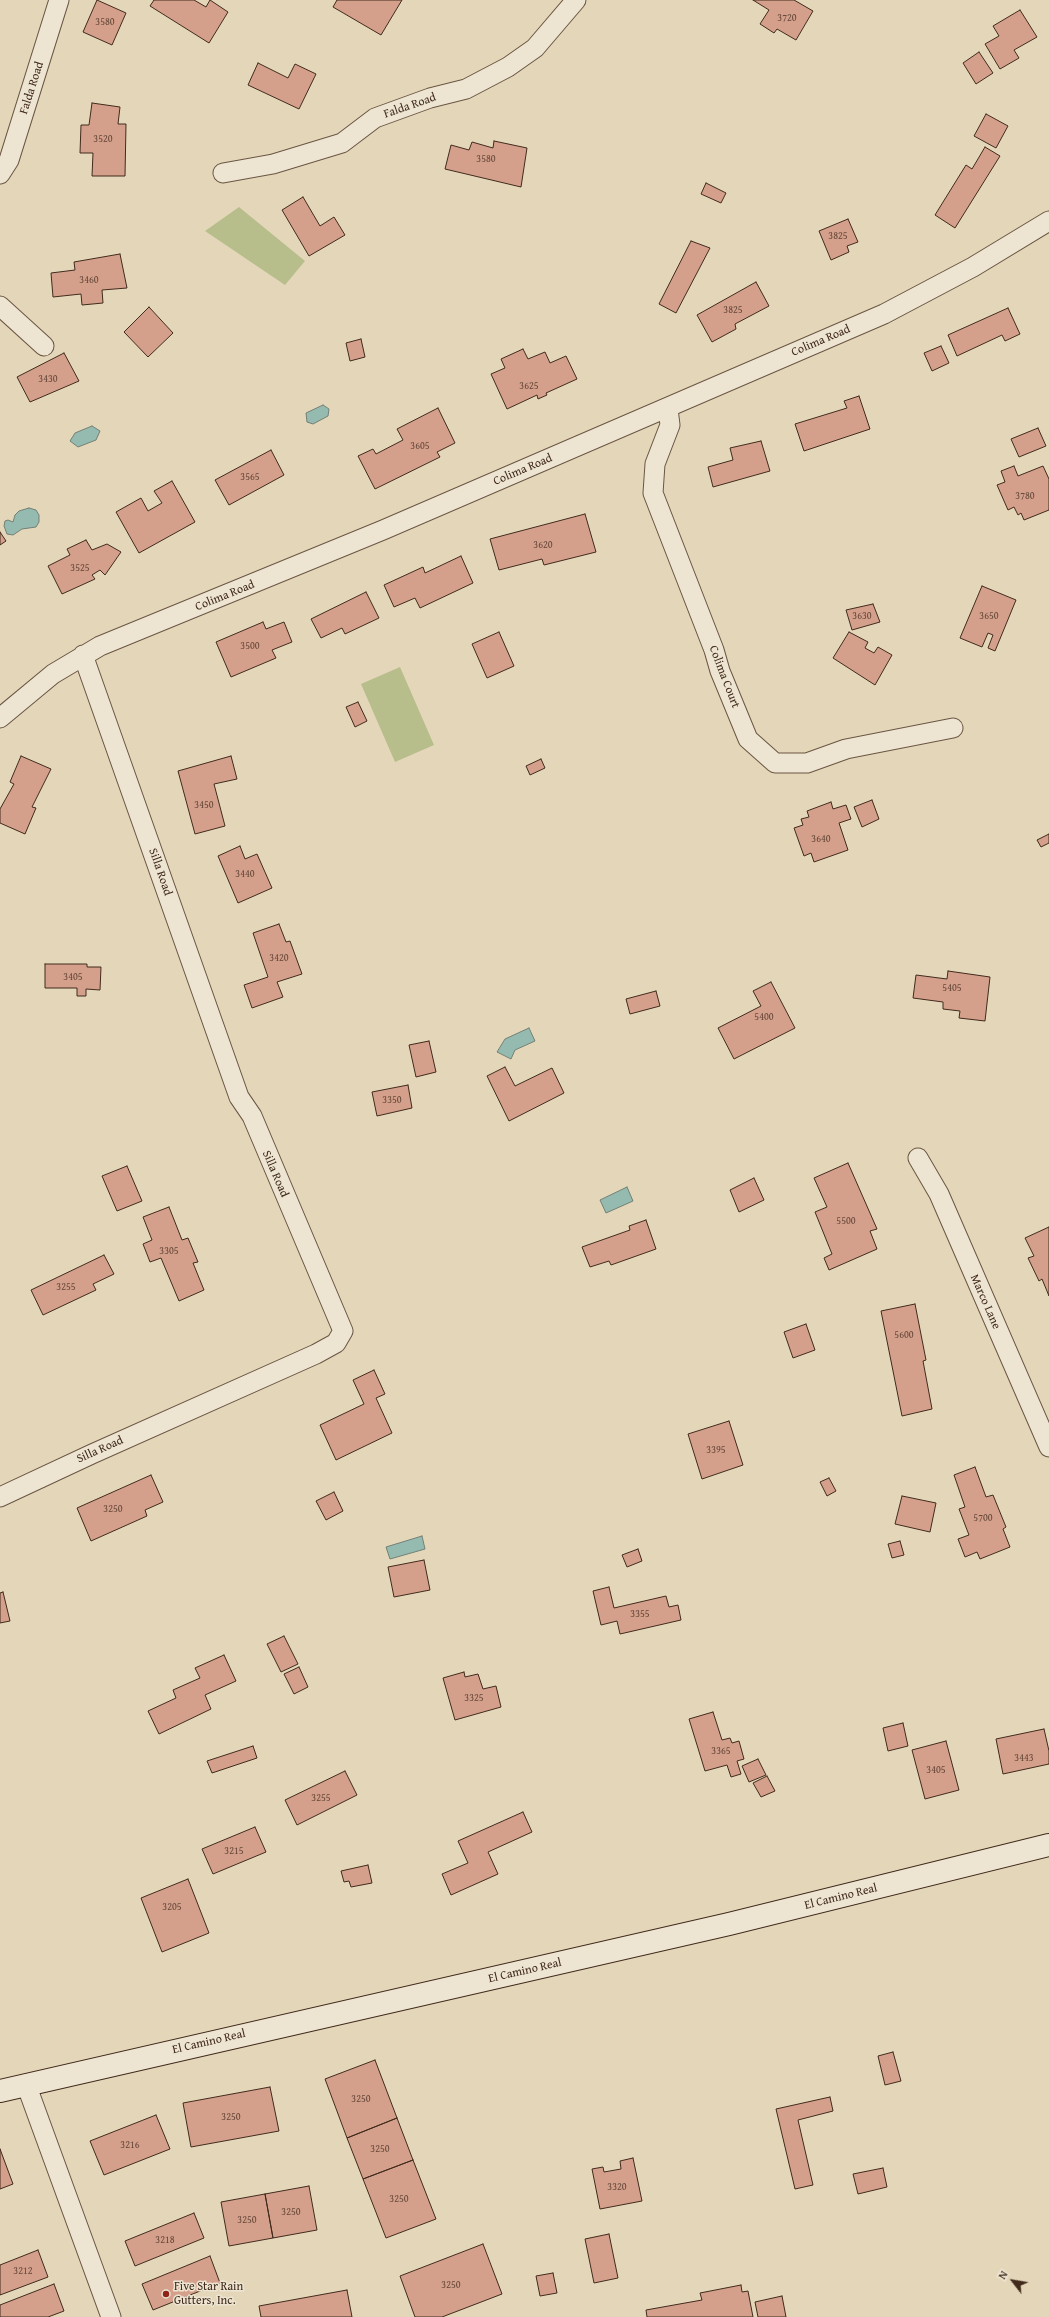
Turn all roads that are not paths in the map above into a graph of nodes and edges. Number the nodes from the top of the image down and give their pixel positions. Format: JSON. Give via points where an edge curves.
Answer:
{"nodes":[{"id":1,"x":59,"y":0,"type":"edge"},
{"id":2,"x":576,"y":0,"type":"edge"},
{"id":3,"x":223,"y":173,"type":"dead end"},
{"id":4,"x":0,"y":174,"type":"edge"},
{"id":5,"x":1049,"y":221,"type":"edge"},
{"id":6,"x":0,"y":306,"type":"edge"},
{"id":7,"x":44,"y":346,"type":"dead end"},
{"id":8,"x":668,"y":409,"type":"junction"},
{"id":9,"x":84,"y":655,"type":"junction"},
{"id":10,"x":0,"y":718,"type":"edge"},
{"id":11,"x":953,"y":728,"type":"dead end"},
{"id":12,"x":918,"y":1158,"type":"dead end"},
{"id":13,"x":1049,"y":1447,"type":"edge"},
{"id":14,"x":0,"y":1497,"type":"edge"},
{"id":15,"x":1049,"y":1845,"type":"edge"},
{"id":16,"x":26,"y":2084,"type":"junction"},
{"id":17,"x":0,"y":2091,"type":"edge"},
{"id":18,"x":111,"y":2317,"type":"edge"}],
"edges":[{"from":1,"to":4,"type":"street","name":"Falda Road","via":[[9,160]]},
{"from":2,"to":3,"type":"street","name":"Falda Road","via":[[535,48],[508,67],[466,89],[430,98],[375,118],[342,143],[273,164]]},
{"from":5,"to":8,"type":"street","name":"Colima Road","via":[[973,267],[884,314]]},
{"from":6,"to":7,"type":"street"},
{"from":8,"to":9,"type":"street","name":"Colima Road","via":[[241,590],[100,646]]},
{"from":8,"to":11,"type":"street","name":"Colima Court","via":[[670,425],[656,464],[653,493],[748,739],[775,763],[807,763],[846,749]]},
{"from":9,"to":10,"type":"street","name":"Colima Road","via":[[53,674]]},
{"from":9,"to":14,"type":"street","name":"Silla Road","via":[[239,1098],[252,1116],[343,1331],[336,1343],[316,1354]]},
{"from":12,"to":13,"type":"street","name":"Marco Lane","via":[[939,1194]]},
{"from":15,"to":16,"type":"main road","name":"El Camino Real","via":[[730,1924]]},
{"from":16,"to":17,"type":"main road","name":"El Camino Real"},
{"from":16,"to":18,"type":"street"}]}
